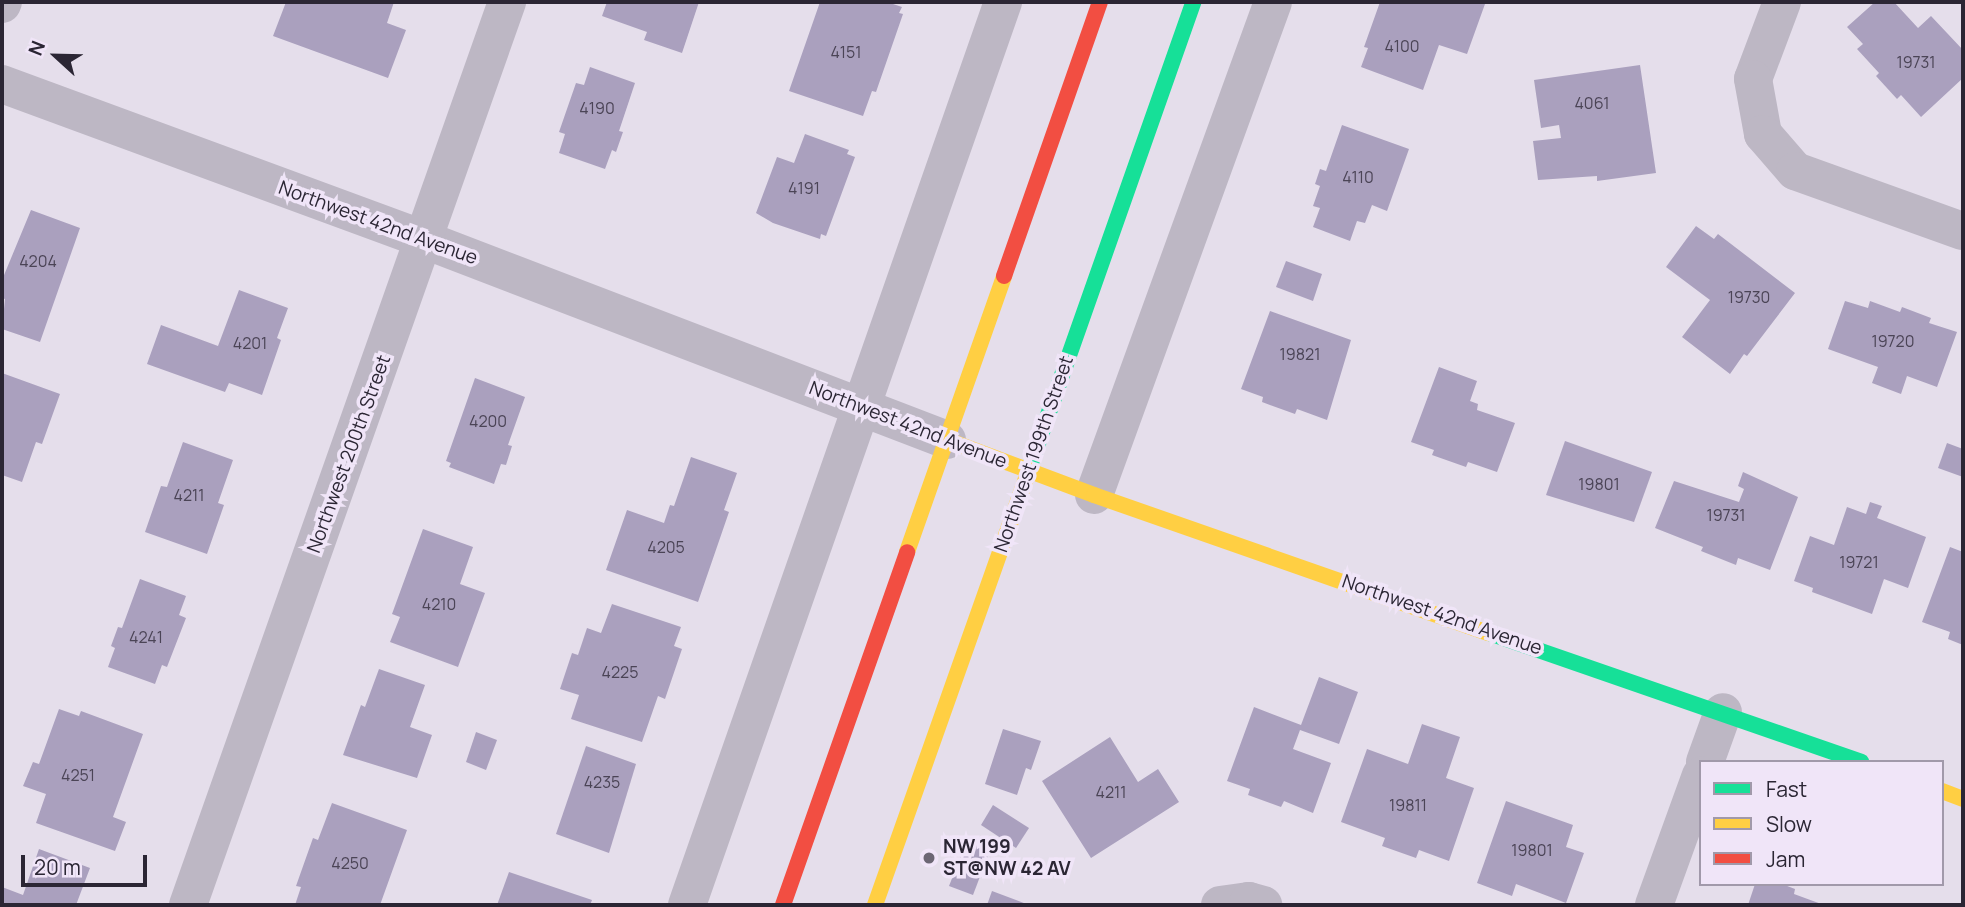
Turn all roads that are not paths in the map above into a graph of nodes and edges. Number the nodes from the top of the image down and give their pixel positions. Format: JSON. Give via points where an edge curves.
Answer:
{"nodes":[{"id":1,"x":507,"y":2,"type":"edge"},
{"id":2,"x":1003,"y":2,"type":"edge"},
{"id":3,"x":1100,"y":2,"type":"edge"},
{"id":4,"x":1193,"y":2,"type":"edge"},
{"id":5,"x":1273,"y":2,"type":"edge"},
{"id":6,"x":1782,"y":2,"type":"edge"},
{"id":7,"x":2,"y":84,"type":"edge"},
{"id":8,"x":1963,"y":231,"type":"edge"},
{"id":9,"x":425,"y":240,"type":"junction"},
{"id":10,"x":861,"y":408,"type":"junction"},
{"id":11,"x":947,"y":440,"type":"junction"},
{"id":12,"x":1028,"y":471,"type":"junction"},
{"id":13,"x":1094,"y":495,"type":"junction"},
{"id":14,"x":1723,"y":712,"type":"junction"},
{"id":15,"x":1706,"y":760,"type":"edge"},
{"id":16,"x":1855,"y":760,"type":"edge"},
{"id":17,"x":1699,"y":781,"type":"edge"},
{"id":18,"x":1944,"y":792,"type":"edge"},
{"id":19,"x":1963,"y":799,"type":"edge"},
{"id":20,"x":188,"y":905,"type":"edge"},
{"id":21,"x":687,"y":905,"type":"edge"},
{"id":22,"x":783,"y":905,"type":"edge"},
{"id":23,"x":875,"y":905,"type":"edge"},
{"id":24,"x":1220,"y":905,"type":"edge"},
{"id":25,"x":1263,"y":905,"type":"edge"},
{"id":26,"x":1654,"y":905,"type":"edge"}],
"edges":[{"from":1,"to":9,"type":"street","name":"Northwest 200th Street"},
{"from":2,"to":10,"type":"street"},
{"from":3,"to":11,"type":"main road"},
{"from":4,"to":12,"type":"main road","name":"Northwest 199th Street"},
{"from":5,"to":13,"type":"street"},
{"from":6,"to":8,"type":"street","via":[[1754,79],[1763,134],[1795,171]]},
{"from":7,"to":9,"type":"street","name":"Northwest 42nd Avenue"},
{"from":9,"to":10,"type":"street","name":"Northwest 42nd Avenue"},
{"from":9,"to":20,"type":"street","name":"Northwest 200th Street"},
{"from":10,"to":11,"type":"street","name":"Northwest 42nd Avenue"},
{"from":10,"to":21,"type":"street"},
{"from":11,"to":12,"type":"main road","name":"Northwest 42nd Avenue"},
{"from":11,"to":22,"type":"main road"},
{"from":12,"to":13,"type":"main road","name":"Northwest 42nd Avenue"},
{"from":12,"to":23,"type":"main road","name":"Northwest 199th Street"},
{"from":13,"to":14,"type":"main road","name":"Northwest 42nd Avenue"},
{"from":14,"to":15,"type":"street"},
{"from":14,"to":16,"type":"main road","name":"Northwest 42nd Avenue"},
{"from":17,"to":26,"type":"street"},
{"from":18,"to":19,"type":"main road"},
{"from":24,"to":25,"type":"street","via":[[1250,901]]}]}
